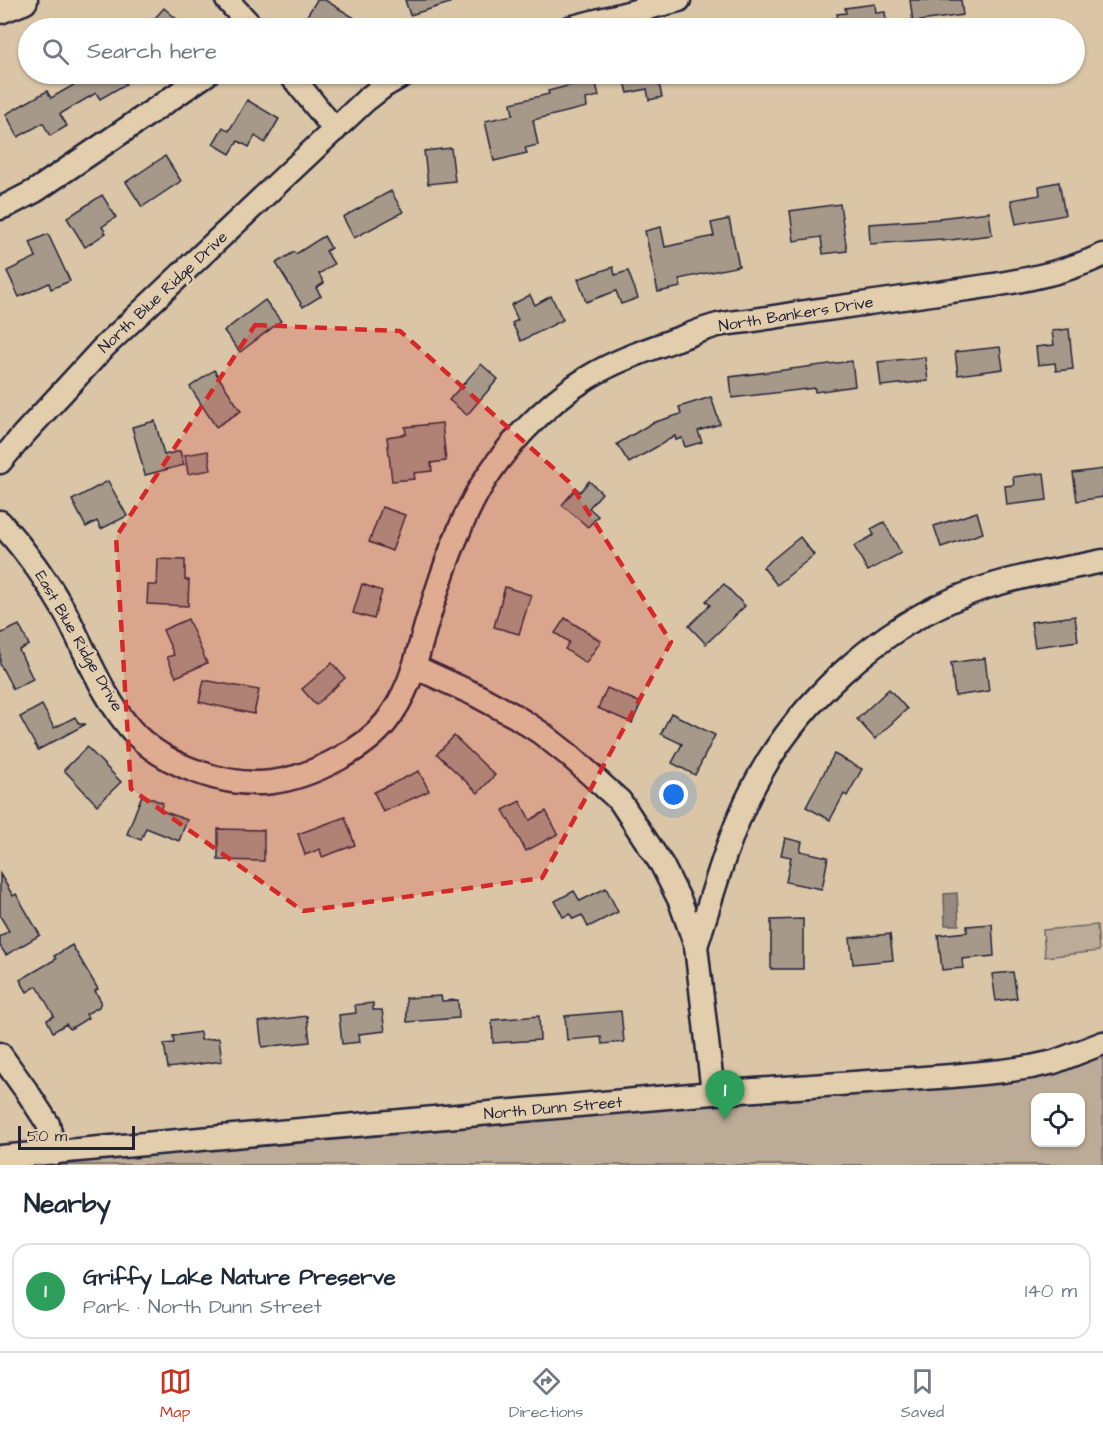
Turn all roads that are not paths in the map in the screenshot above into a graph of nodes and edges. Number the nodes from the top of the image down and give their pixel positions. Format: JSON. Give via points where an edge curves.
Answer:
{"nodes":[{"id":1,"x":23,"y":0,"type":"edge"},
{"id":2,"x":679,"y":0,"type":"edge"},
{"id":3,"x":228,"y":1,"type":"edge"},
{"id":4,"x":0,"y":9,"type":"edge"},
{"id":5,"x":244,"y":18,"type":"edge"},
{"id":6,"x":608,"y":18,"type":"edge"},
{"id":7,"x":192,"y":84,"type":"edge"},
{"id":8,"x":298,"y":84,"type":"edge"},
{"id":9,"x":388,"y":84,"type":"edge"},
{"id":10,"x":335,"y":130,"type":"junction"},
{"id":11,"x":0,"y":208,"type":"edge"},
{"id":12,"x":1103,"y":255,"type":"edge"},
{"id":13,"x":0,"y":462,"type":"edge"},
{"id":14,"x":0,"y":522,"type":"edge"},
{"id":15,"x":1103,"y":561,"type":"edge"},
{"id":16,"x":415,"y":667,"type":"junction"},
{"id":17,"x":696,"y":946,"type":"junction"},
{"id":18,"x":1103,"y":1043,"type":"edge"},
{"id":19,"x":0,"y":1054,"type":"edge"},
{"id":20,"x":713,"y":1093,"type":"junction"},
{"id":21,"x":55,"y":1153,"type":"junction"},
{"id":22,"x":0,"y":1157,"type":"edge"}],
"edges":[{"from":1,"to":4,"type":"main road"},
{"from":2,"to":6,"type":"street"},
{"from":3,"to":5,"type":"street"},
{"from":7,"to":11,"type":"street","via":[[35,191]]},
{"from":8,"to":10,"type":"street"},
{"from":9,"to":10,"type":"street","name":"North Blue Ridge Drive"},
{"from":10,"to":13,"type":"street","name":"North Blue Ridge Drive","via":[[104,347]]},
{"from":12,"to":16,"type":"street","name":"North Bankers Drive","via":[[1075,267],[996,285],[719,325],[641,353],[588,378],[529,427],[477,493],[450,555]]},
{"from":14,"to":16,"type":"street","name":"East Blue Ridge Drive","via":[[46,581],[128,725],[142,740],[184,767],[223,780],[267,783],[330,764],[351,753],[384,724]]},
{"from":15,"to":17,"type":"street","via":[[998,583],[947,601],[896,631],[844,671],[803,712],[747,799]]},
{"from":16,"to":17,"type":"street","via":[[515,716],[569,755],[620,801],[662,865]]},
{"from":17,"to":20,"type":"street"},
{"from":18,"to":20,"type":"street","name":"North Dunn Street","via":[[1054,1062],[1013,1070]]},
{"from":19,"to":21,"type":"street","via":[[48,1124]]},
{"from":20,"to":21,"type":"street","name":"North Dunn Street"},
{"from":21,"to":22,"type":"street","name":"North Dunn Street"}]}
